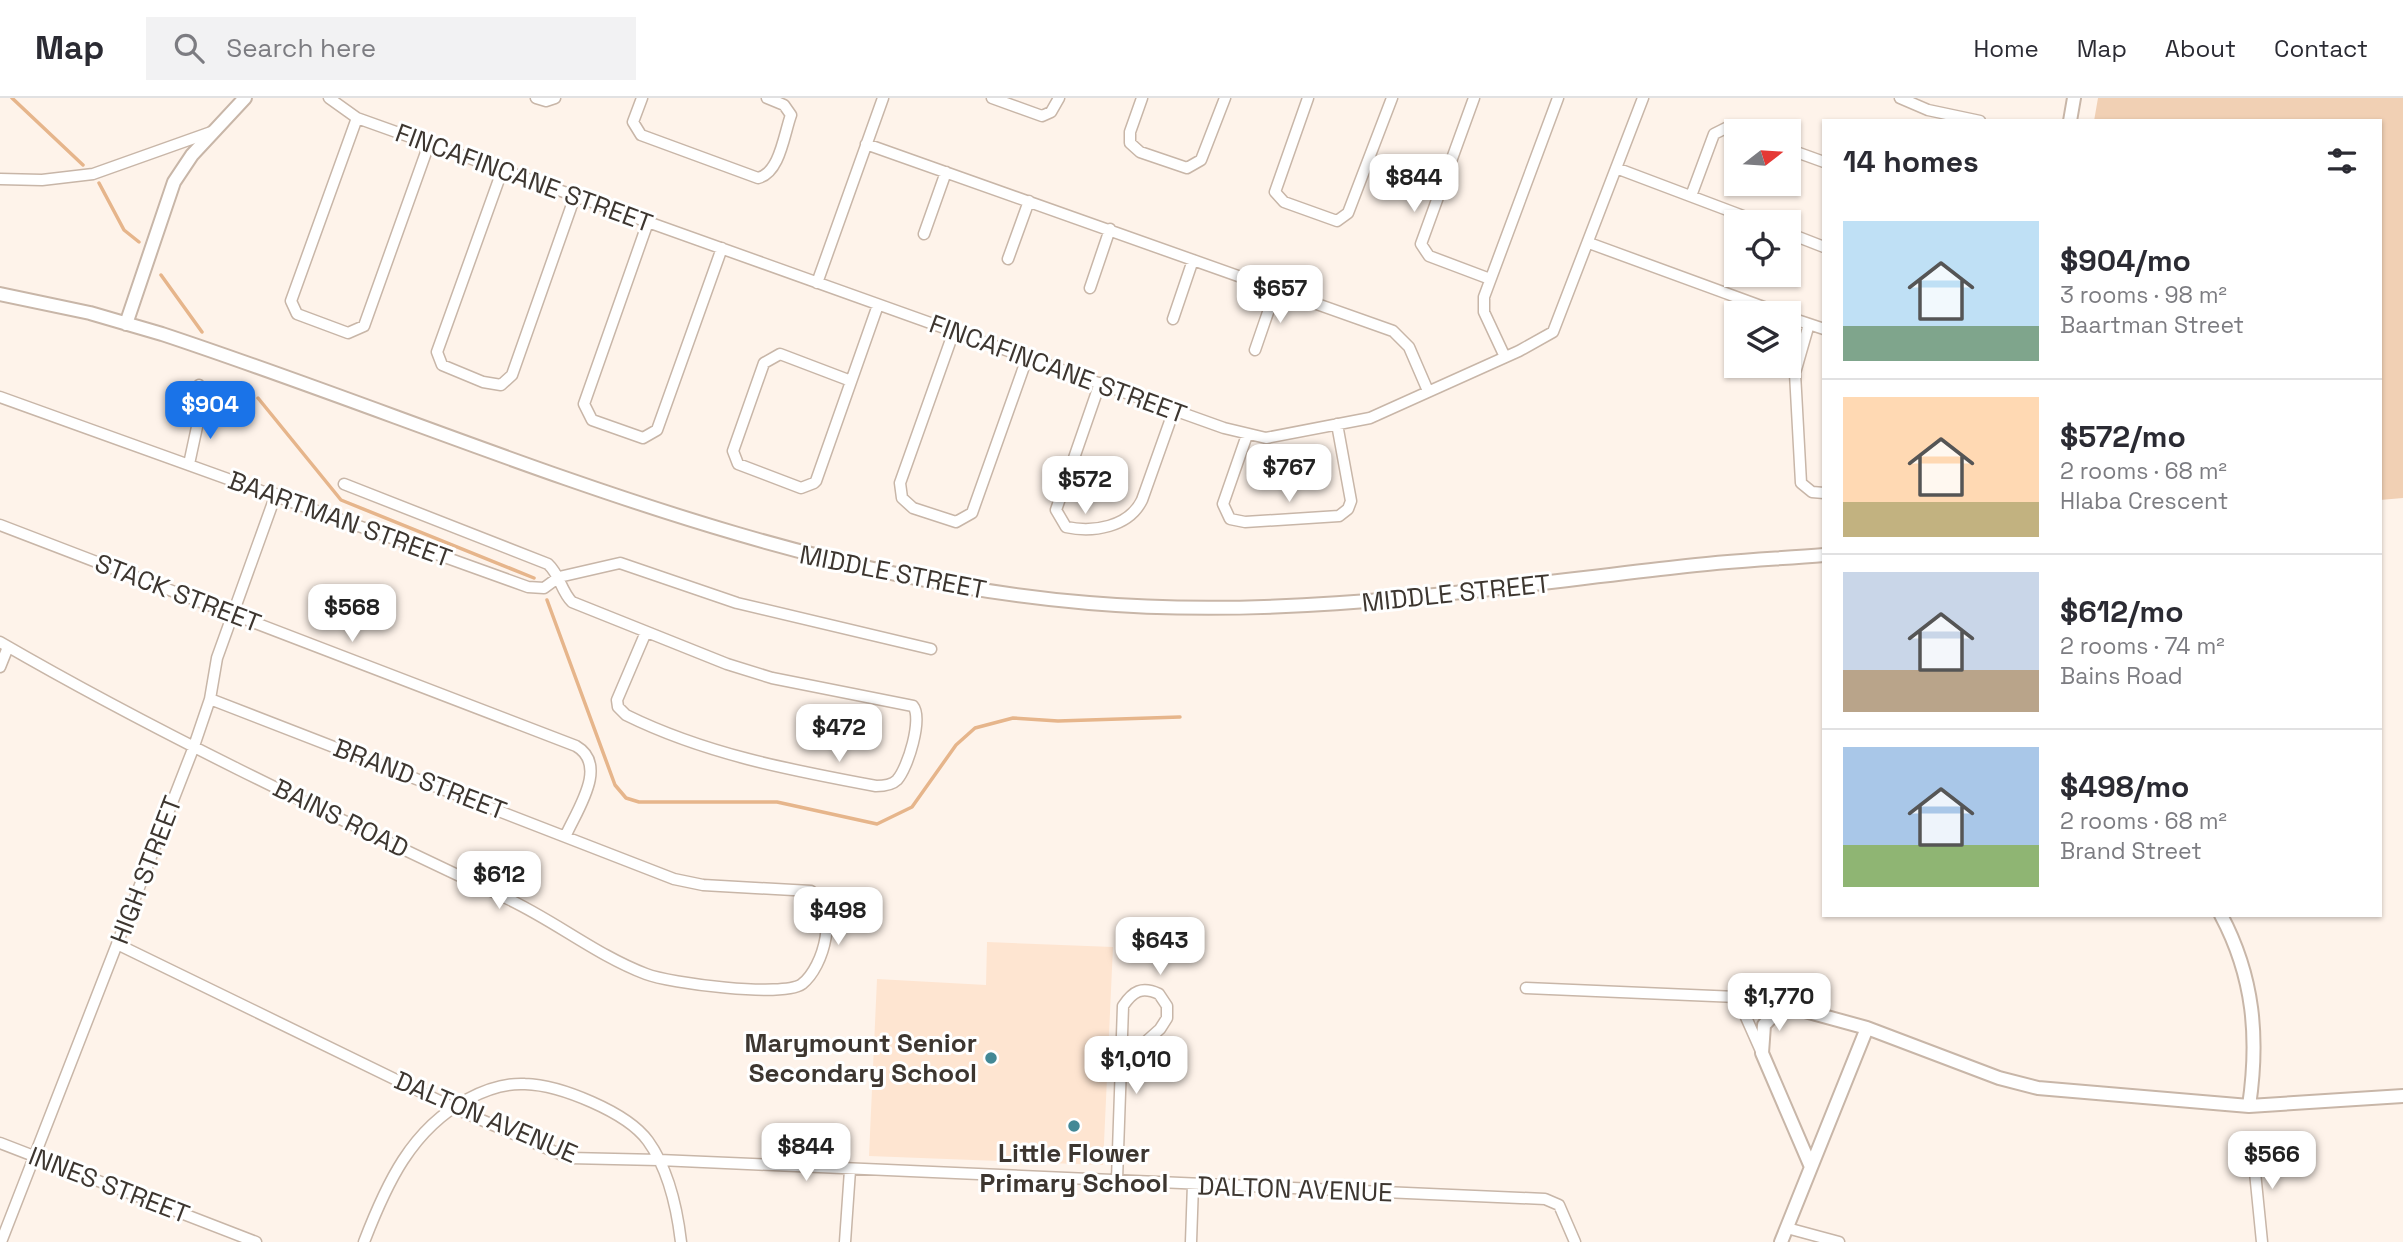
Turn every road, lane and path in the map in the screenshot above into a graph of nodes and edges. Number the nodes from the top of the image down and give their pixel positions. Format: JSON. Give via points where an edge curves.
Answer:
{"nodes":[{"id":1,"x":245,"y":98,"type":"edge"},
{"id":2,"x":329,"y":98,"type":"edge"},
{"id":3,"x":536,"y":98,"type":"edge"},
{"id":4,"x":555,"y":98,"type":"edge"},
{"id":5,"x":642,"y":98,"type":"edge"},
{"id":6,"x":767,"y":98,"type":"edge"},
{"id":7,"x":883,"y":98,"type":"edge"},
{"id":8,"x":992,"y":98,"type":"edge"},
{"id":9,"x":1059,"y":98,"type":"edge"},
{"id":10,"x":1142,"y":98,"type":"edge"},
{"id":11,"x":1225,"y":98,"type":"edge"},
{"id":12,"x":1308,"y":98,"type":"edge"},
{"id":13,"x":1392,"y":98,"type":"edge"},
{"id":14,"x":1474,"y":98,"type":"edge"},
{"id":15,"x":1558,"y":98,"type":"edge"},
{"id":16,"x":1643,"y":98,"type":"edge"},
{"id":17,"x":1900,"y":98,"type":"edge"},
{"id":18,"x":2074,"y":98,"type":"edge"},
{"id":19,"x":356,"y":118,"type":"junction"},
{"id":20,"x":1971,"y":119,"type":"edge"},
{"id":21,"x":2070,"y":119,"type":"edge"},
{"id":22,"x":1724,"y":129,"type":"edge"},
{"id":23,"x":214,"y":131,"type":"junction"},
{"id":24,"x":429,"y":144,"type":"junction"},
{"id":25,"x":866,"y":144,"type":"junction"},
{"id":26,"x":1801,"y":154,"type":"edge"},
{"id":27,"x":1822,"y":161,"type":"edge"},
{"id":28,"x":1616,"y":168,"type":"junction"},
{"id":29,"x":502,"y":170,"type":"junction"},
{"id":30,"x":946,"y":172,"type":"junction"},
{"id":31,"x":0,"y":178,"type":"edge"},
{"id":32,"x":575,"y":196,"type":"junction"},
{"id":33,"x":1691,"y":196,"type":"junction"},
{"id":34,"x":1029,"y":201,"type":"junction"},
{"id":35,"x":1728,"y":210,"type":"edge"},
{"id":36,"x":648,"y":222,"type":"junction"},
{"id":37,"x":1110,"y":229,"type":"junction"},
{"id":38,"x":924,"y":234,"type":"dead end"},
{"id":39,"x":1801,"y":238,"type":"edge"},
{"id":40,"x":1588,"y":243,"type":"junction"},
{"id":41,"x":1822,"y":246,"type":"edge"},
{"id":42,"x":722,"y":248,"type":"junction"},
{"id":43,"x":1007,"y":259,"type":"dead end"},
{"id":44,"x":1193,"y":260,"type":"junction"},
{"id":45,"x":1490,"y":279,"type":"junction"},
{"id":46,"x":817,"y":283,"type":"junction"},
{"id":47,"x":1090,"y":288,"type":"dead end"},
{"id":48,"x":1276,"y":289,"type":"junction"},
{"id":49,"x":0,"y":294,"type":"edge"},
{"id":50,"x":1747,"y":301,"type":"edge"},
{"id":51,"x":878,"y":305,"type":"junction"},
{"id":52,"x":1173,"y":319,"type":"dead end"},
{"id":53,"x":1801,"y":321,"type":"edge"},
{"id":54,"x":126,"y":324,"type":"junction"},
{"id":55,"x":1809,"y":324,"type":"junction"},
{"id":56,"x":1822,"y":328,"type":"edge"},
{"id":57,"x":954,"y":331,"type":"junction"},
{"id":58,"x":1255,"y":350,"type":"dead end"},
{"id":59,"x":1027,"y":358,"type":"junction"},
{"id":60,"x":1505,"y":358,"type":"junction"},
{"id":61,"x":851,"y":381,"type":"junction"},
{"id":62,"x":1100,"y":383,"type":"junction"},
{"id":63,"x":199,"y":385,"type":"dead end"},
{"id":64,"x":1428,"y":391,"type":"junction"},
{"id":65,"x":0,"y":397,"type":"edge"},
{"id":66,"x":1174,"y":410,"type":"junction"},
{"id":67,"x":1337,"y":425,"type":"junction"},
{"id":68,"x":1247,"y":435,"type":"junction"},
{"id":69,"x":189,"y":464,"type":"junction"},
{"id":70,"x":344,"y":484,"type":"dead end"},
{"id":71,"x":1822,"y":493,"type":"edge"},
{"id":72,"x":276,"y":494,"type":"junction"},
{"id":73,"x":0,"y":525,"type":"edge"},
{"id":74,"x":1822,"y":555,"type":"edge"},
{"id":75,"x":559,"y":577,"type":"junction"},
{"id":76,"x":233,"y":614,"type":"junction"},
{"id":77,"x":646,"y":632,"type":"junction"},
{"id":78,"x":4,"y":645,"type":"edge"},
{"id":79,"x":930,"y":649,"type":"dead end"},
{"id":80,"x":0,"y":667,"type":"edge"},
{"id":81,"x":210,"y":699,"type":"junction"},
{"id":82,"x":193,"y":749,"type":"junction"},
{"id":83,"x":566,"y":835,"type":"junction"},
{"id":84,"x":826,"y":909,"type":"joint"},
{"id":85,"x":2222,"y":917,"type":"edge"},
{"id":86,"x":117,"y":944,"type":"junction"},
{"id":87,"x":1526,"y":988,"type":"dead end"},
{"id":88,"x":1737,"y":997,"type":"junction"},
{"id":89,"x":1783,"y":1005,"type":"junction"},
{"id":90,"x":1867,"y":1028,"type":"junction"},
{"id":91,"x":1762,"y":1053,"type":"junction"},
{"id":92,"x":1123,"y":1062,"type":"junction"},
{"id":93,"x":2403,"y":1096,"type":"edge"},
{"id":94,"x":2249,"y":1106,"type":"junction"},
{"id":95,"x":454,"y":1108,"type":"junction"},
{"id":96,"x":2252,"y":1142,"type":"dead end"},
{"id":97,"x":0,"y":1143,"type":"edge"},
{"id":98,"x":36,"y":1157,"type":"junction"},
{"id":99,"x":659,"y":1160,"type":"junction"},
{"id":100,"x":1811,"y":1167,"type":"junction"},
{"id":101,"x":850,"y":1170,"type":"junction"},
{"id":102,"x":1117,"y":1180,"type":"junction"},
{"id":103,"x":1194,"y":1184,"type":"junction"},
{"id":104,"x":1787,"y":1228,"type":"junction"},
{"id":105,"x":241,"y":1239,"type":"edge"},
{"id":106,"x":1,"y":1242,"type":"edge"},
{"id":107,"x":256,"y":1242,"type":"edge"},
{"id":108,"x":364,"y":1242,"type":"edge"},
{"id":109,"x":681,"y":1242,"type":"edge"},
{"id":110,"x":845,"y":1242,"type":"edge"},
{"id":111,"x":1191,"y":1242,"type":"edge"},
{"id":112,"x":1575,"y":1242,"type":"edge"},
{"id":113,"x":1781,"y":1242,"type":"edge"},
{"id":114,"x":1839,"y":1242,"type":"edge"},
{"id":115,"x":2262,"y":1242,"type":"edge"}],
"edges":[{"from":1,"to":23,"type":"main road"},
{"from":2,"to":19,"type":"street","name":"FINCAFINCANE STREET"},
{"from":3,"to":4,"type":"street"},
{"from":5,"to":6,"type":"street","via":[[633,122],[641,135],[758,178],[774,167],[790,115],[784,105]]},
{"from":7,"to":25,"type":"street"},
{"from":8,"to":9,"type":"street","via":[[1039,116],[1051,111]]},
{"from":10,"to":11,"type":"street","via":[[1130,143],[1140,152],[1187,168],[1201,160]]},
{"from":12,"to":13,"type":"street","via":[[1275,192],[1284,202],[1337,222],[1348,214]]},
{"from":14,"to":45,"type":"street","via":[[1421,242],[1429,256]]},
{"from":15,"to":45,"type":"street"},
{"from":16,"to":28,"type":"street","name":"FINCAFINCANE STREET"},
{"from":17,"to":20,"type":"street","via":[[1928,110]]},
{"from":18,"to":21,"type":"main road"},
{"from":19,"to":24,"type":"street","name":"FINCAFINCANE STREET"},
{"from":19,"to":24,"type":"street","via":[[291,301],[297,314],[348,333],[364,326]]},
{"from":22,"to":33,"type":"street","via":[[1714,134]]},
{"from":23,"to":31,"type":"street","via":[[93,174],[42,180]]},
{"from":23,"to":54,"type":"main road","via":[[174,182]]},
{"from":24,"to":29,"type":"street","name":"FINCAFINCANE STREET"},
{"from":25,"to":30,"type":"street"},
{"from":25,"to":46,"type":"street"},
{"from":26,"to":27,"type":"street"},
{"from":28,"to":33,"type":"street"},
{"from":28,"to":40,"type":"street","name":"FINCAFINCANE STREET"},
{"from":29,"to":32,"type":"street","name":"FINCAFINCANE STREET"},
{"from":29,"to":32,"type":"street","via":[[437,352],[445,367],[483,382],[501,384],[512,375]]},
{"from":30,"to":34,"type":"street"},
{"from":30,"to":38,"type":"street"},
{"from":32,"to":36,"type":"street","name":"FINCAFINCANE STREET"},
{"from":33,"to":35,"type":"street"},
{"from":34,"to":37,"type":"street"},
{"from":34,"to":43,"type":"street"},
{"from":36,"to":42,"type":"street","name":"FINCAFINCANE STREET"},
{"from":36,"to":42,"type":"street","via":[[584,404],[597,423],[643,438],[657,430]]},
{"from":37,"to":44,"type":"street"},
{"from":37,"to":47,"type":"street"},
{"from":39,"to":41,"type":"street"},
{"from":40,"to":50,"type":"street"},
{"from":40,"to":60,"type":"street","name":"FINCAFINCANE STREET","via":[[1557,328]]},
{"from":42,"to":46,"type":"street","name":"FINCAFINCANE STREET"},
{"from":44,"to":48,"type":"street"},
{"from":44,"to":52,"type":"street"},
{"from":45,"to":60,"type":"street","via":[[1483,309]]},
{"from":46,"to":51,"type":"street","name":"FINCAFINCANE STREET"},
{"from":48,"to":58,"type":"street"},
{"from":48,"to":64,"type":"street","via":[[1400,335]]},
{"from":49,"to":54,"type":"main road","name":"MIDDLE STREET"},
{"from":51,"to":57,"type":"street","name":"FINCAFINCANE STREET"},
{"from":51,"to":61,"type":"street"},
{"from":53,"to":55,"type":"street"},
{"from":54,"to":74,"type":"main road","name":"MIDDLE STREET","via":[[734,536],[843,565],[1004,594],[1090,604],[1289,609]]},
{"from":55,"to":56,"type":"street"},
{"from":55,"to":71,"type":"street","via":[[1795,373],[1801,483]]},
{"from":57,"to":59,"type":"street","name":"FINCAFINCANE STREET"},
{"from":57,"to":59,"type":"street","via":[[900,483],[902,498],[913,508],[956,522],[972,513]]},
{"from":59,"to":62,"type":"street","name":"FINCAFINCANE STREET"},
{"from":60,"to":64,"type":"street","name":"FINCAFINCANE STREET"},
{"from":61,"to":61,"type":"street","via":[[814,483],[800,488],[737,462],[733,451],[738,434],[769,358],[780,354]]},
{"from":62,"to":66,"type":"street","name":"FINCAFINCANE STREET"},
{"from":62,"to":66,"type":"street","via":[[1056,510],[1066,527],[1095,531],[1135,513]]},
{"from":63,"to":69,"type":"street","via":[[202,410]]},
{"from":64,"to":67,"type":"street","name":"FINCAFINCANE STREET","via":[[1370,418]]},
{"from":65,"to":69,"type":"street","name":"BAARTMAN STREET"},
{"from":66,"to":68,"type":"street","name":"FINCAFINCANE STREET"},
{"from":67,"to":68,"type":"street","name":"FINCAFINCANE STREET","via":[[1273,438]]},
{"from":67,"to":68,"type":"street","via":[[1350,501],[1339,516],[1230,519],[1223,510],[1224,501]]},
{"from":69,"to":72,"type":"street","name":"BAARTMAN STREET"},
{"from":70,"to":75,"type":"street","name":"BAARTMAN STREET","via":[[548,564]]},
{"from":72,"to":75,"type":"street","name":"BAARTMAN STREET","via":[[525,586],[544,589]]},
{"from":72,"to":76,"type":"street","name":"HIGH STREET"},
{"from":73,"to":76,"type":"street","name":"STACK STREET"},
{"from":75,"to":77,"type":"street","via":[[572,602]]},
{"from":75,"to":79,"type":"street","name":"BAARTMAN STREET","via":[[620,563],[737,603]]},
{"from":76,"to":81,"type":"street","name":"HIGH STREET","via":[[217,658]]},
{"from":76,"to":83,"type":"street","name":"STACK STREET","via":[[581,749],[591,761],[592,771]]},
{"from":77,"to":77,"type":"street","via":[[772,678],[913,706],[919,722],[899,777],[891,784],[876,786],[760,764],[626,715],[617,700]]},
{"from":78,"to":80,"type":"street"},
{"from":78,"to":82,"type":"street","name":"BAINS ROAD"},
{"from":81,"to":82,"type":"street","name":"HIGH STREET"},
{"from":81,"to":83,"type":"street","name":"BRAND STREET"},
{"from":82,"to":84,"type":"street","name":"BAINS ROAD","via":[[512,900],[620,962],[685,984],[792,990],[807,979],[822,951]]},
{"from":82,"to":86,"type":"street","name":"HIGH STREET"},
{"from":83,"to":84,"type":"street","name":"BRAND STREET","via":[[690,883],[811,891]]},
{"from":85,"to":94,"type":"main road","via":[[2239,952],[2250,992],[2255,1053]]},
{"from":86,"to":95,"type":"street","name":"DALTON AVENUE"},
{"from":86,"to":98,"type":"street","name":"HIGH STREET"},
{"from":87,"to":88,"type":"street"},
{"from":88,"to":89,"type":"street"},
{"from":88,"to":91,"type":"street"},
{"from":89,"to":90,"type":"main road"},
{"from":89,"to":91,"type":"main road","via":[[1764,1025]]},
{"from":90,"to":94,"type":"main road","via":[[2038,1088]]},
{"from":90,"to":100,"type":"main road"},
{"from":91,"to":100,"type":"main road"},
{"from":92,"to":92,"type":"street","via":[[1164,1023],[1167,1006],[1159,993],[1140,990],[1123,1006]]},
{"from":92,"to":102,"type":"street"},
{"from":93,"to":94,"type":"main road"},
{"from":95,"to":99,"type":"street","name":"DALTON AVENUE","via":[[573,1159]]},
{"from":95,"to":99,"type":"street","via":[[502,1086],[523,1083],[566,1092],[637,1129]]},
{"from":95,"to":108,"type":"street","via":[[401,1160]]},
{"from":96,"to":115,"type":"street"},
{"from":97,"to":98,"type":"street","name":"INNES STREET"},
{"from":98,"to":105,"type":"street","name":"INNES STREET"},
{"from":98,"to":106,"type":"street","name":"HIGH STREET"},
{"from":99,"to":101,"type":"street","name":"DALTON AVENUE"},
{"from":99,"to":109,"type":"street","via":[[673,1197]]},
{"from":100,"to":104,"type":"main road"},
{"from":101,"to":102,"type":"street","name":"DALTON AVENUE"},
{"from":101,"to":110,"type":"street"},
{"from":102,"to":103,"type":"street","name":"DALTON AVENUE"},
{"from":103,"to":111,"type":"street"},
{"from":103,"to":112,"type":"street","name":"DALTON AVENUE","via":[[1555,1202]]},
{"from":104,"to":113,"type":"main road"},
{"from":104,"to":114,"type":"street"},
{"from":105,"to":107,"type":"street","name":"INNES STREET"}]}
